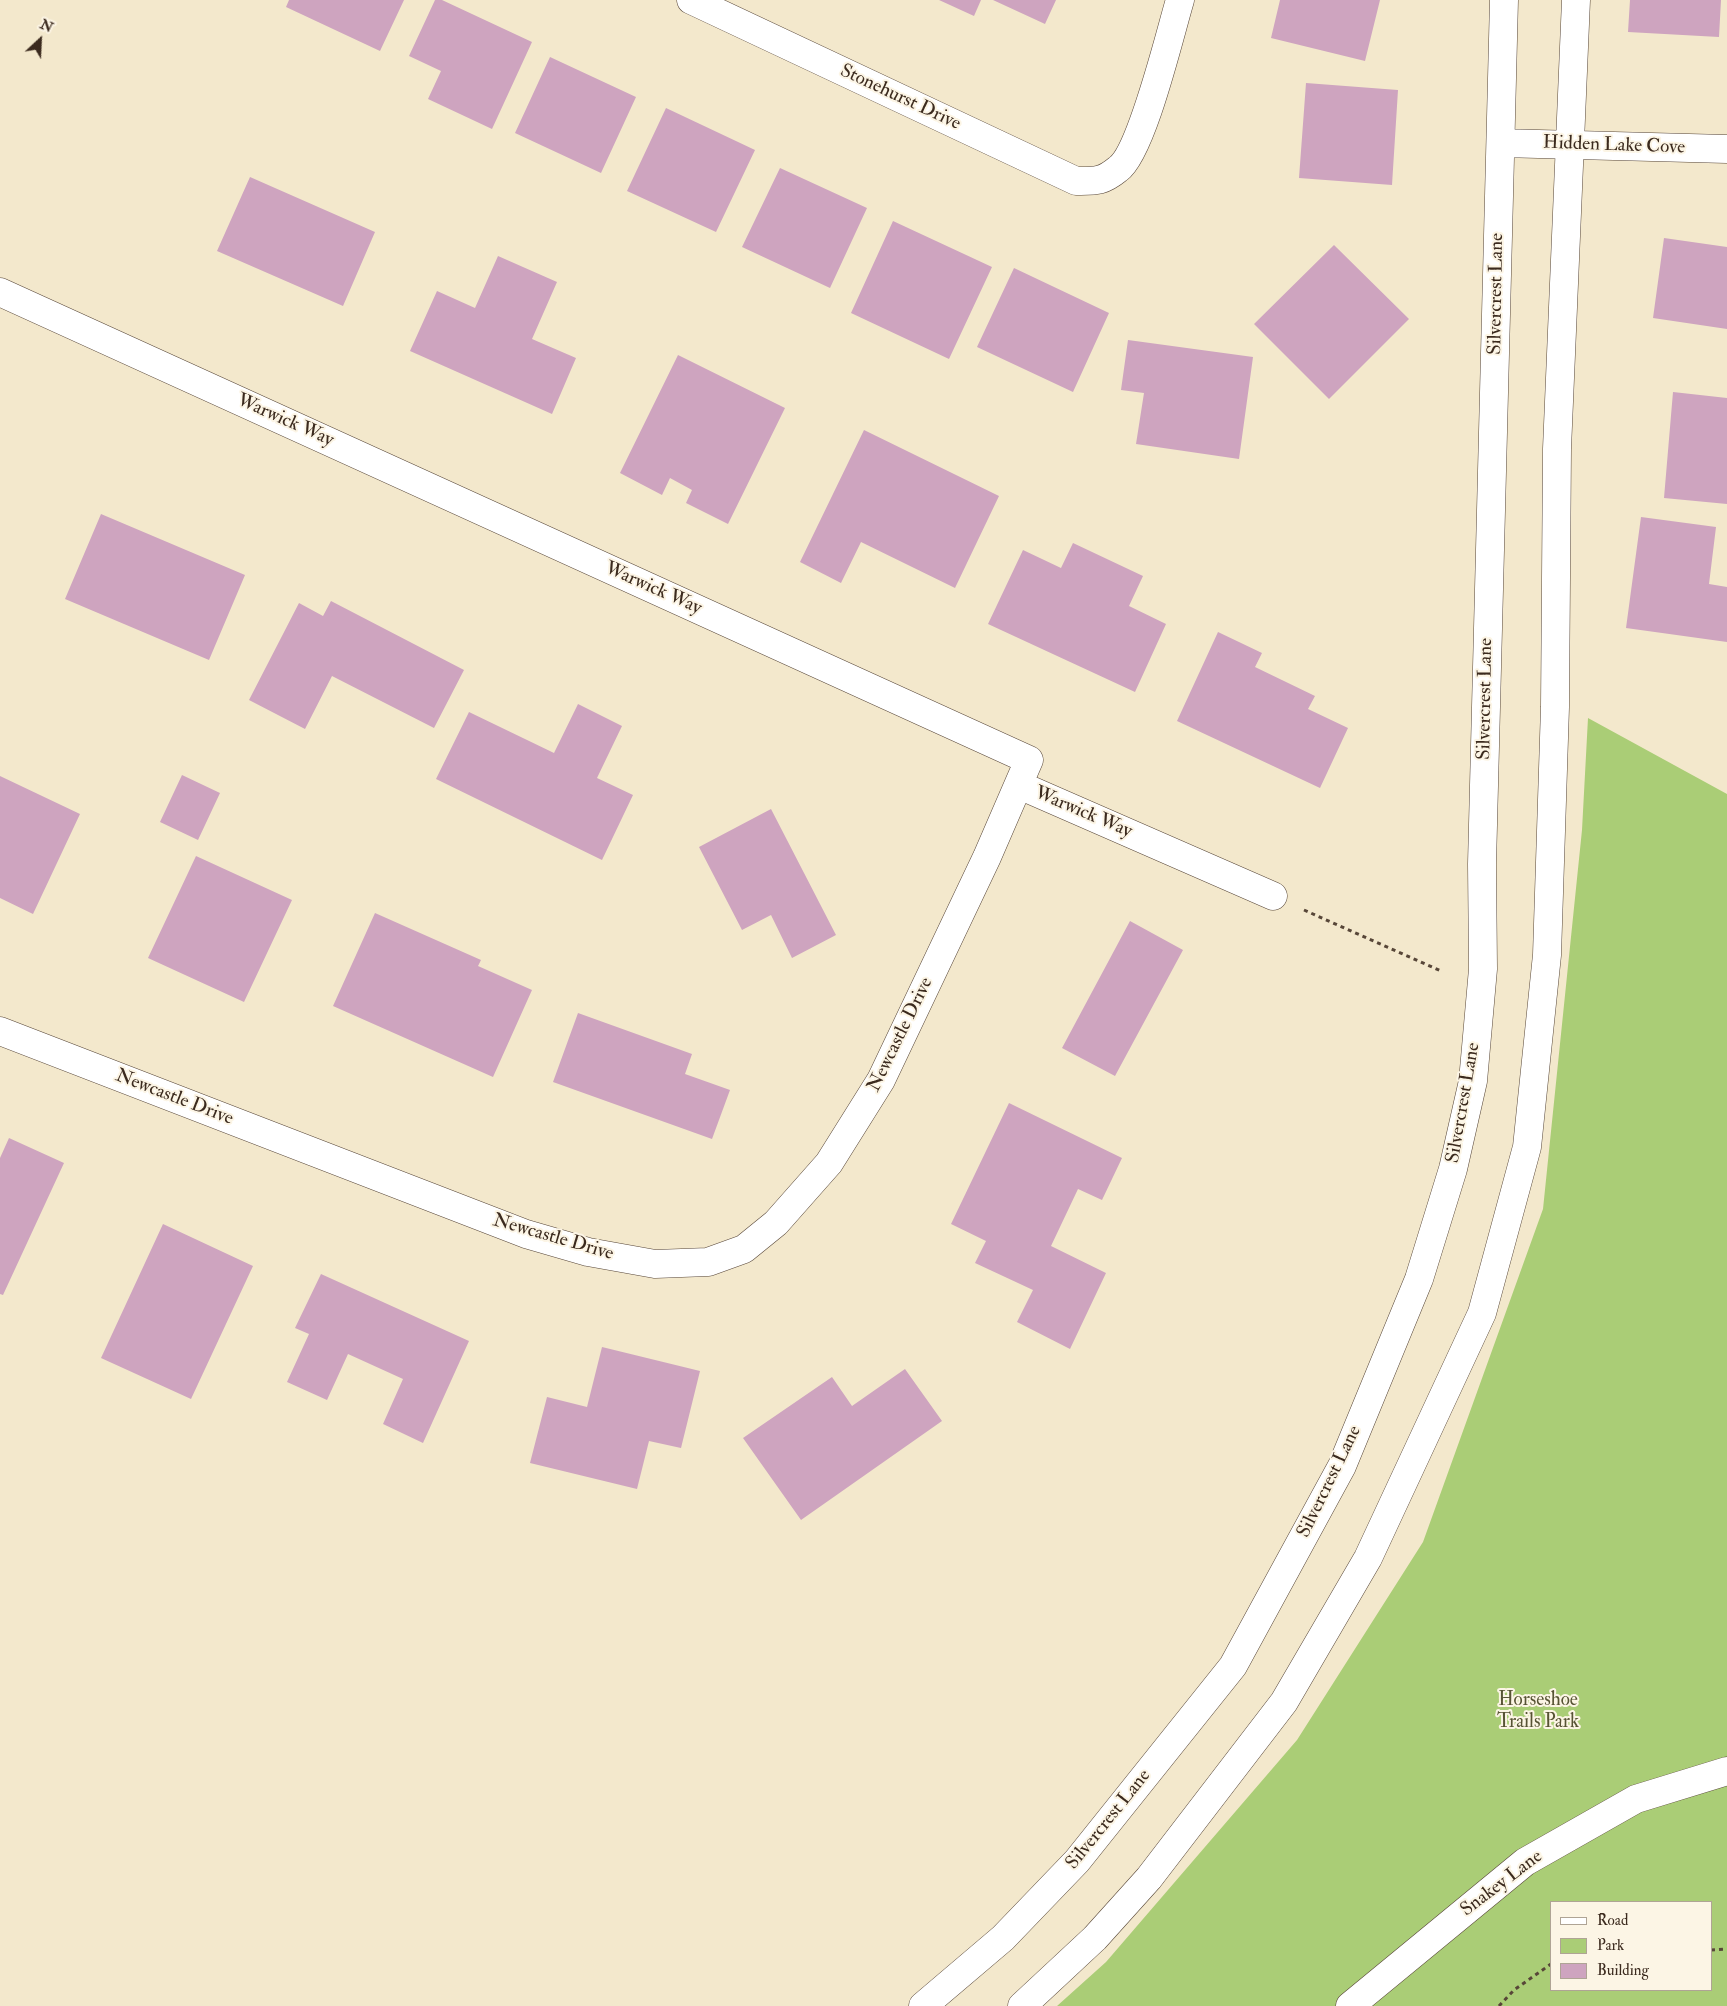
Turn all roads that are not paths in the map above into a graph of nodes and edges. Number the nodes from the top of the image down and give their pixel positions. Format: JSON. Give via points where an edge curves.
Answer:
{"nodes":[{"id":1,"x":691,"y":0,"type":"edge"},
{"id":2,"x":1180,"y":0,"type":"edge"},
{"id":3,"x":1504,"y":0,"type":"edge"},
{"id":4,"x":1576,"y":0,"type":"edge"},
{"id":5,"x":1501,"y":143,"type":"junction"},
{"id":6,"x":1569,"y":144,"type":"junction"},
{"id":7,"x":1727,"y":149,"type":"edge"},
{"id":8,"x":0,"y":292,"type":"edge"},
{"id":9,"x":1019,"y":785,"type":"junction"},
{"id":10,"x":1274,"y":896,"type":"road end"},
{"id":11,"x":0,"y":1031,"type":"edge"},
{"id":12,"x":1727,"y":1771,"type":"edge"},
{"id":13,"x":937,"y":2002,"type":"edge"},
{"id":14,"x":1022,"y":2006,"type":"edge"},
{"id":15,"x":1350,"y":2006,"type":"edge"}],
"edges":[{"from":1,"to":2,"type":"street","name":"Stonehurst Drive","via":[[1076,181],[1099,181],[1120,168],[1140,136]]},
{"from":3,"to":5,"type":"street","name":"Silvercrest Lane"},
{"from":4,"to":6,"type":"street"},
{"from":5,"to":6,"type":"street","name":"Hidden Lake Cove"},
{"from":5,"to":13,"type":"street","name":"Silvercrest Lane","via":[[1482,864],[1483,969],[1473,1081],[1453,1169],[1419,1279],[1342,1466],[1233,1666],[1077,1861]]},
{"from":6,"to":7,"type":"street","name":"Hidden Lake Cove"},
{"from":6,"to":14,"type":"street","via":[[1557,449],[1555,707],[1547,955],[1527,1147],[1482,1313],[1368,1558],[1284,1702],[1149,1878],[1095,1938]]},
{"from":8,"to":9,"type":"street","name":"Warwick Way","via":[[1029,760]]},
{"from":9,"to":10,"type":"street","name":"Warwick Way"},
{"from":9,"to":11,"type":"street","name":"Newcastle Drive","via":[[881,1080],[829,1164],[776,1223],[744,1250],[708,1262],[655,1264],[588,1252],[526,1234]]},
{"from":12,"to":15,"type":"street","name":"Snakey Lane","via":[[1636,1799],[1525,1862]]}]}
